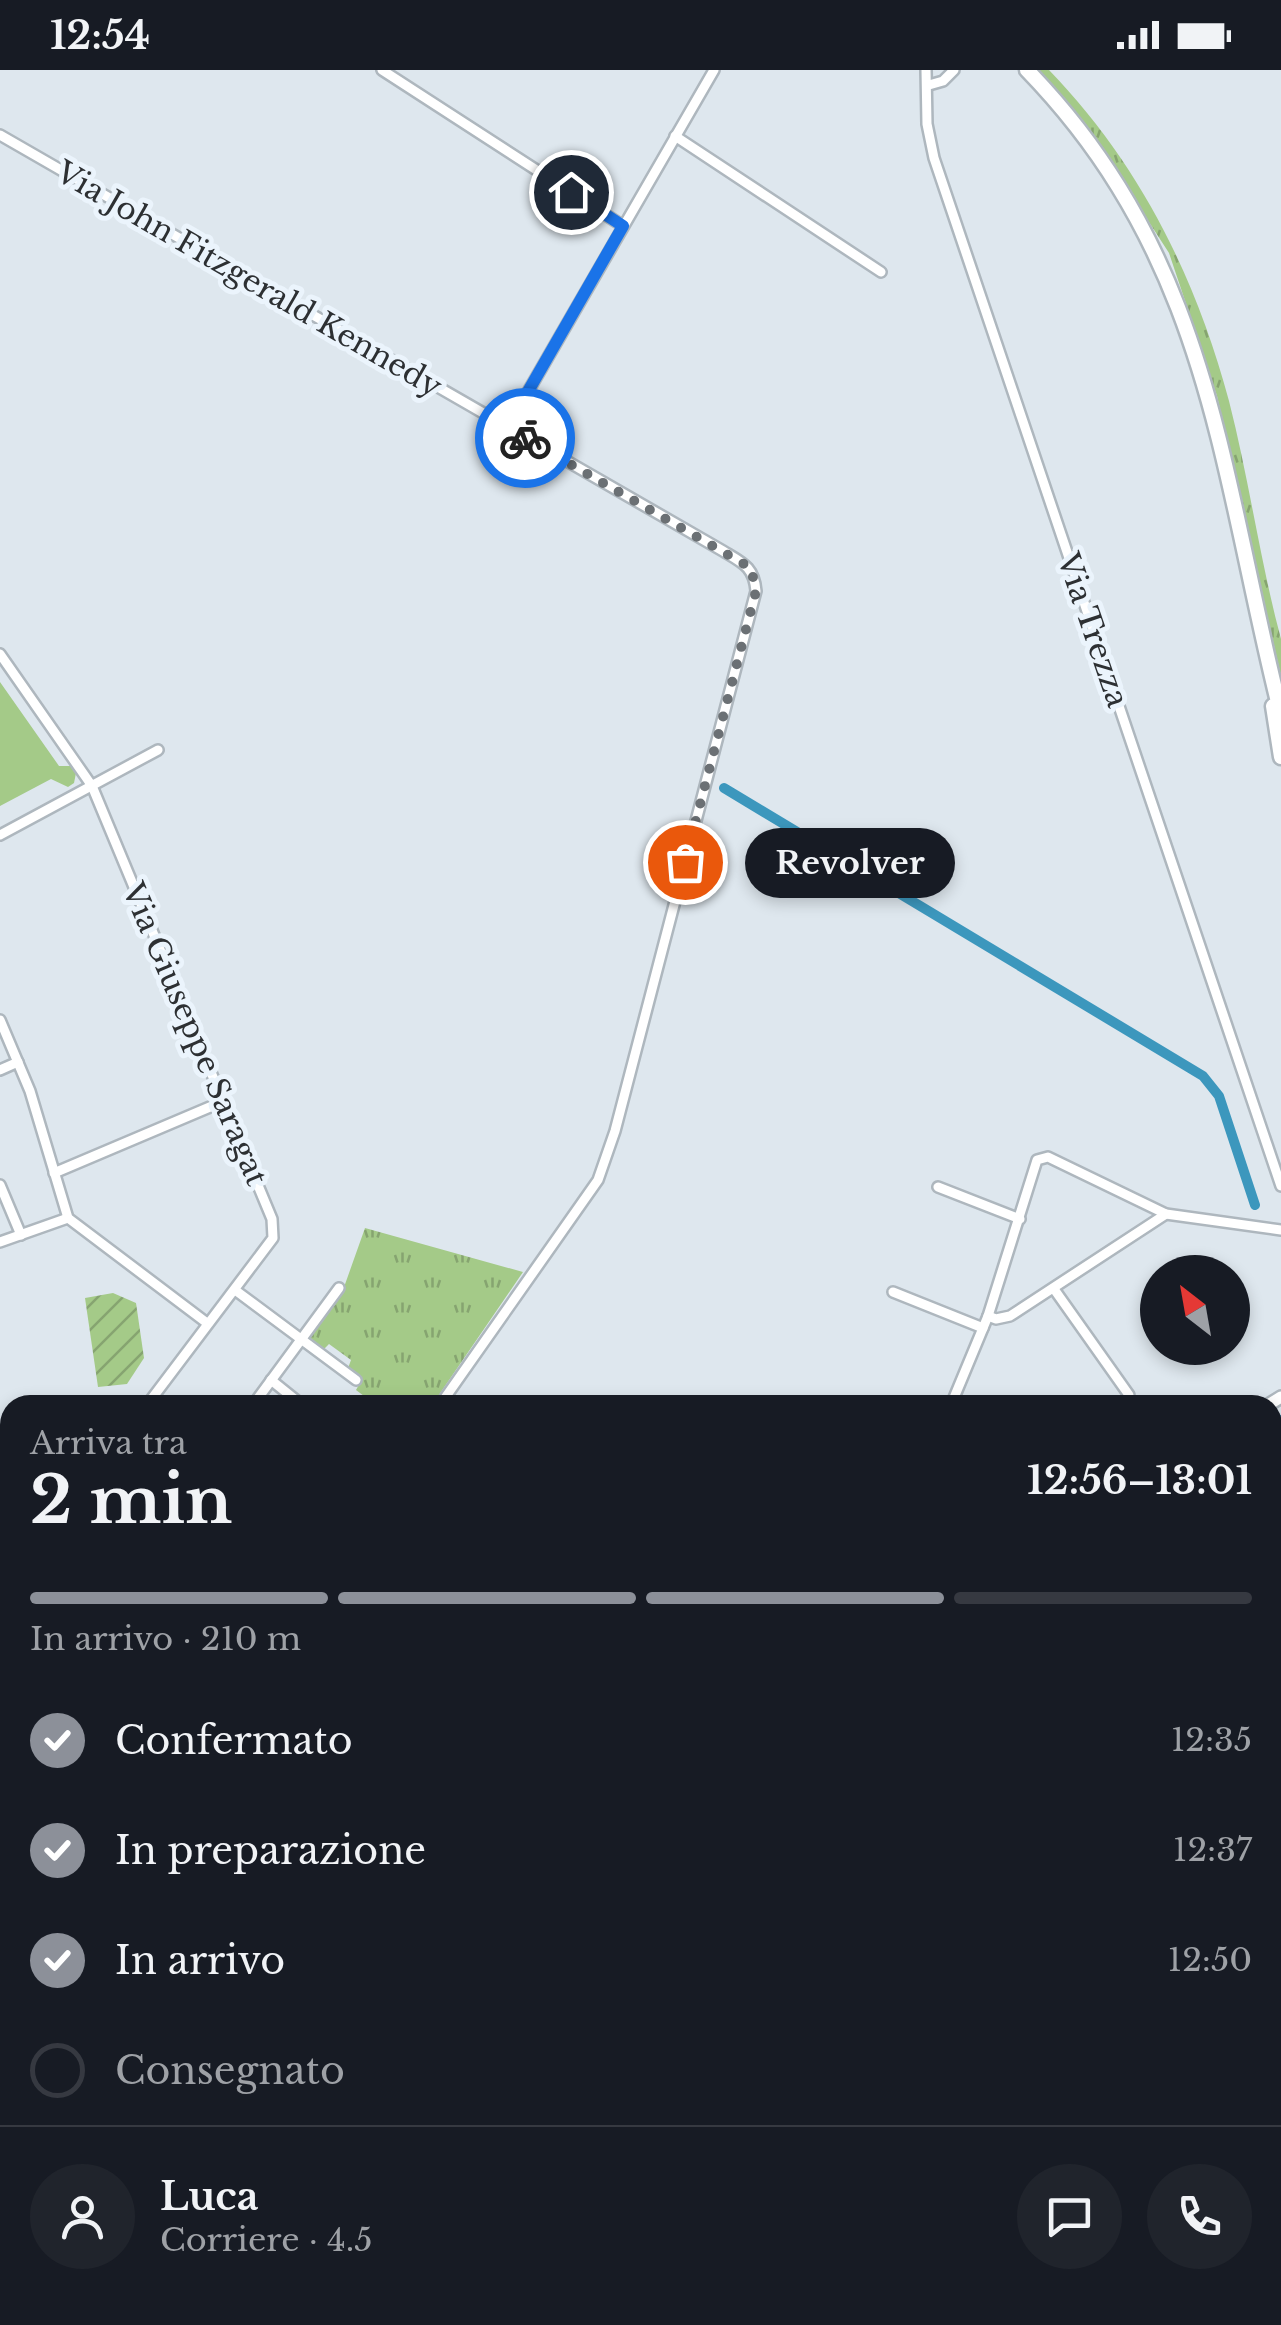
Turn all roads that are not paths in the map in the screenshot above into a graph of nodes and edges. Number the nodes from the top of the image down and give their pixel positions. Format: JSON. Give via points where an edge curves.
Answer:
{"nodes":[{"id":1,"x":382,"y":70,"type":"edge"},
{"id":2,"x":714,"y":70,"type":"edge"},
{"id":3,"x":926,"y":70,"type":"edge"},
{"id":4,"x":954,"y":70,"type":"edge"},
{"id":5,"x":1026,"y":70,"type":"edge"},
{"id":6,"x":929,"y":85,"type":"junction"},
{"id":7,"x":0,"y":135,"type":"edge"},
{"id":8,"x":674,"y":136,"type":"junction"},
{"id":9,"x":623,"y":226,"type":"junction"},
{"id":10,"x":881,"y":272,"type":"dead end"},
{"id":11,"x":507,"y":428,"type":"junction"},
{"id":12,"x":0,"y":654,"type":"edge"},
{"id":13,"x":1268,"y":665,"type":"junction"},
{"id":14,"x":1281,"y":696,"type":"edge"},
{"id":15,"x":1281,"y":714,"type":"edge"},
{"id":16,"x":158,"y":750,"type":"dead end"},
{"id":17,"x":1281,"y":757,"type":"edge"},
{"id":18,"x":92,"y":786,"type":"junction"},
{"id":19,"x":0,"y":835,"type":"edge"},
{"id":20,"x":0,"y":1020,"type":"edge"},
{"id":21,"x":18,"y":1062,"type":"junction"},
{"id":22,"x":0,"y":1070,"type":"edge"},
{"id":23,"x":224,"y":1101,"type":"junction"},
{"id":24,"x":54,"y":1173,"type":"junction"},
{"id":25,"x":0,"y":1185,"type":"edge"},
{"id":26,"x":938,"y":1186,"type":"dead end"},
{"id":27,"x":1281,"y":1186,"type":"edge"},
{"id":28,"x":1166,"y":1214,"type":"junction"},
{"id":29,"x":68,"y":1218,"type":"junction"},
{"id":30,"x":1020,"y":1219,"type":"junction"},
{"id":31,"x":1281,"y":1230,"type":"edge"},
{"id":32,"x":21,"y":1235,"type":"junction"},
{"id":33,"x":0,"y":1242,"type":"edge"},
{"id":34,"x":339,"y":1288,"type":"dead end"},
{"id":35,"x":1054,"y":1289,"type":"junction"},
{"id":36,"x":234,"y":1290,"type":"junction"},
{"id":37,"x":893,"y":1292,"type":"dead end"},
{"id":38,"x":988,"y":1316,"type":"junction"},
{"id":39,"x":207,"y":1323,"type":"junction"},
{"id":40,"x":983,"y":1328,"type":"junction"},
{"id":41,"x":300,"y":1338,"type":"junction"},
{"id":42,"x":270,"y":1380,"type":"junction"},
{"id":43,"x":356,"y":1380,"type":"dead end"},
{"id":44,"x":154,"y":1395,"type":"edge"},
{"id":45,"x":259,"y":1395,"type":"edge"},
{"id":46,"x":289,"y":1395,"type":"edge"},
{"id":47,"x":447,"y":1395,"type":"edge"},
{"id":48,"x":955,"y":1395,"type":"edge"},
{"id":49,"x":1129,"y":1395,"type":"dead end"}],
"edges":[{"from":1,"to":9,"type":"street"},
{"from":2,"to":8,"type":"street"},
{"from":3,"to":6,"type":"street","name":"Via Trezza"},
{"from":4,"to":6,"type":"street"},
{"from":5,"to":13,"type":"highway","via":[[1112,175],[1183,313],[1211,402]]},
{"from":6,"to":27,"type":"street","name":"Via Trezza","via":[[934,158]]},
{"from":7,"to":11,"type":"street","name":"Via John Fitzgerald Kennedy"},
{"from":8,"to":9,"type":"street"},
{"from":8,"to":10,"type":"street"},
{"from":9,"to":11,"type":"street"},
{"from":11,"to":47,"type":"street","name":"Via John Fitzgerald Kennedy","via":[[751,568],[756,591],[598,1180]]},
{"from":12,"to":18,"type":"street","name":"Via Giuseppe Saragat"},
{"from":13,"to":14,"type":"highway"},
{"from":13,"to":15,"type":"highway"},
{"from":13,"to":17,"type":"highway"},
{"from":16,"to":18,"type":"street"},
{"from":18,"to":19,"type":"street"},
{"from":18,"to":23,"type":"street","name":"Via Giuseppe Saragat"},
{"from":20,"to":21,"type":"street"},
{"from":21,"to":22,"type":"street"},
{"from":21,"to":24,"type":"street"},
{"from":23,"to":24,"type":"street"},
{"from":23,"to":36,"type":"street","name":"Via Giuseppe Saragat","via":[[272,1220],[273,1238]]},
{"from":24,"to":29,"type":"street"},
{"from":25,"to":32,"type":"street"},
{"from":26,"to":30,"type":"street"},
{"from":28,"to":30,"type":"street","via":[[1048,1157],[1037,1160]]},
{"from":28,"to":31,"type":"street"},
{"from":28,"to":35,"type":"street"},
{"from":29,"to":32,"type":"street"},
{"from":29,"to":39,"type":"street"},
{"from":30,"to":38,"type":"street"},
{"from":32,"to":33,"type":"street"},
{"from":34,"to":41,"type":"street"},
{"from":35,"to":38,"type":"street","via":[[1010,1316]]},
{"from":35,"to":49,"type":"street"},
{"from":36,"to":39,"type":"street","name":"Via Giuseppe Saragat"},
{"from":36,"to":41,"type":"street"},
{"from":37,"to":40,"type":"street"},
{"from":38,"to":40,"type":"street"},
{"from":39,"to":44,"type":"street","name":"Via Giuseppe Saragat"},
{"from":40,"to":48,"type":"street"},
{"from":41,"to":42,"type":"street"},
{"from":41,"to":43,"type":"street"},
{"from":42,"to":45,"type":"street"},
{"from":42,"to":46,"type":"street"}]}
